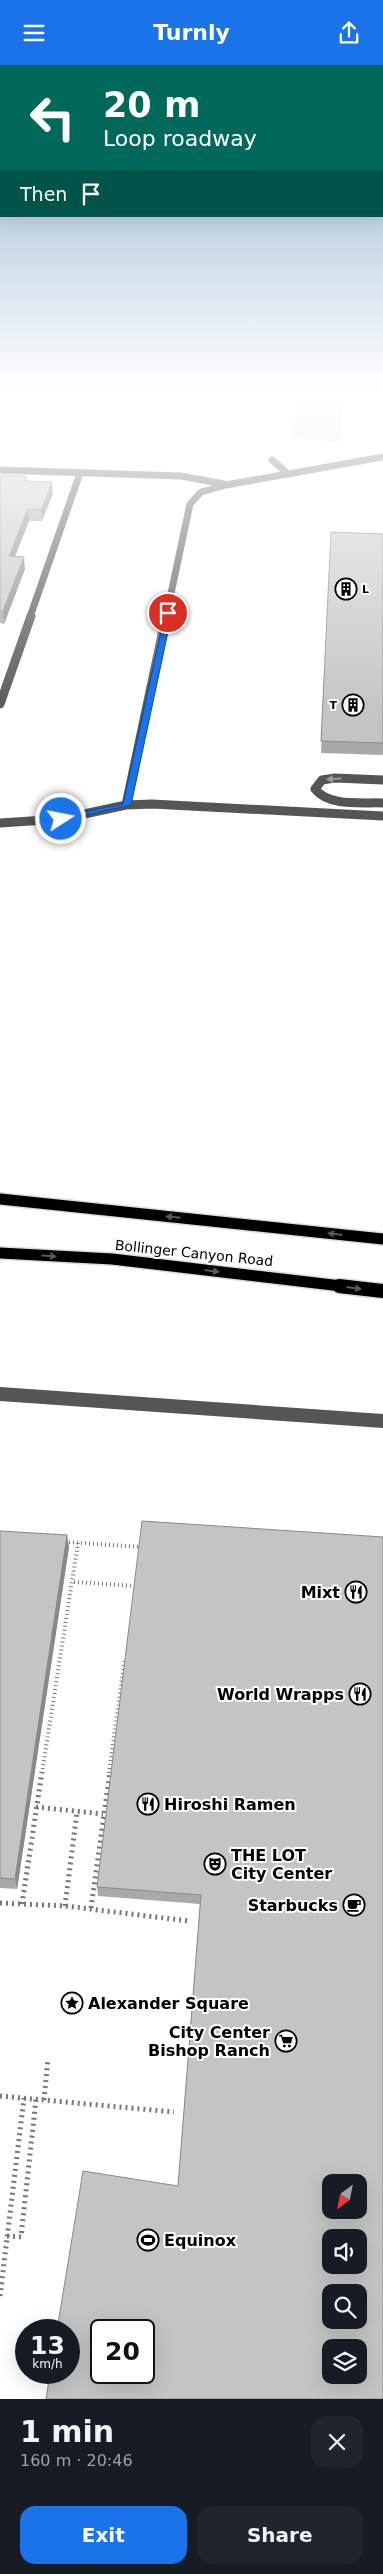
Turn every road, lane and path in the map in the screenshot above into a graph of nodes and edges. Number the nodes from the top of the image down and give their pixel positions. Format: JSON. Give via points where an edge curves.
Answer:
{"nodes":[{"id":1,"x":71,"y":498,"type":"edge"},
{"id":2,"x":196,"y":498,"type":"edge"},
{"id":3,"x":0,"y":705,"type":"edge"},
{"id":4,"x":383,"y":780,"type":"edge"},
{"id":5,"x":383,"y":803,"type":"edge"},
{"id":6,"x":126,"y":805,"type":"junction"},
{"id":7,"x":383,"y":816,"type":"edge"},
{"id":8,"x":0,"y":823,"type":"edge"},
{"id":9,"x":0,"y":1199,"type":"edge"},
{"id":10,"x":383,"y":1239,"type":"edge"},
{"id":11,"x":0,"y":1253,"type":"edge"},
{"id":12,"x":383,"y":1291,"type":"edge"},
{"id":13,"x":0,"y":1394,"type":"edge"},
{"id":14,"x":383,"y":1421,"type":"edge"},
{"id":15,"x":58,"y":1541,"type":"edge"},
{"id":16,"x":78,"y":1543,"type":"junction"},
{"id":17,"x":140,"y":1547,"type":"junction"},
{"id":18,"x":150,"y":1548,"type":"edge"},
{"id":19,"x":139,"y":1557,"type":"edge"},
{"id":20,"x":136,"y":1576,"type":"edge"},
{"id":21,"x":74,"y":1582,"type":"dead end"},
{"id":22,"x":135,"y":1586,"type":"junction"},
{"id":23,"x":134,"y":1595,"type":"edge"},
{"id":24,"x":126,"y":1652,"type":"edge"},
{"id":25,"x":36,"y":1807,"type":"junction"},
{"id":26,"x":77,"y":1811,"type":"junction"},
{"id":27,"x":103,"y":1814,"type":"junction"},
{"id":28,"x":0,"y":1903,"type":"edge"},
{"id":29,"x":22,"y":1904,"type":"junction"},
{"id":30,"x":65,"y":1905,"type":"junction"},
{"id":31,"x":91,"y":1908,"type":"junction"},
{"id":32,"x":189,"y":1921,"type":"dead end"},
{"id":33,"x":48,"y":2059,"type":"dead end"},
{"id":34,"x":0,"y":2096,"type":"edge"},
{"id":35,"x":24,"y":2098,"type":"junction"},
{"id":36,"x":36,"y":2099,"type":"junction"},
{"id":37,"x":44,"y":2100,"type":"junction"},
{"id":38,"x":174,"y":2112,"type":"dead end"},
{"id":39,"x":7,"y":2236,"type":"junction"},
{"id":40,"x":0,"y":2296,"type":"edge"}],
"edges":[{"from":1,"to":3,"type":"street"},
{"from":2,"to":6,"type":"street","via":[[190,504]]},
{"from":4,"to":5,"type":"street","one_way":true,"via":[[335,778],[322,780],[314,789],[324,799]]},
{"from":6,"to":7,"type":"street"},
{"from":6,"to":8,"type":"street","via":[[61,819]]},
{"from":10,"to":9,"type":"main road","one_way":true},
{"from":11,"to":12,"type":"main road","name":"Bollinger Canyon Road","one_way":true,"via":[[112,1259]]},
{"from":13,"to":14,"type":"street"},
{"from":15,"to":16,"type":"path"},
{"from":16,"to":17,"type":"path"},
{"from":16,"to":25,"type":"path"},
{"from":17,"to":18,"type":"path"},
{"from":17,"to":19,"type":"path"},
{"from":20,"to":22,"type":"path"},
{"from":21,"to":22,"type":"path"},
{"from":22,"to":23,"type":"path"},
{"from":24,"to":27,"type":"path"},
{"from":25,"to":26,"type":"path"},
{"from":25,"to":29,"type":"path"},
{"from":26,"to":27,"type":"path"},
{"from":26,"to":30,"type":"path"},
{"from":27,"to":31,"type":"path"},
{"from":28,"to":29,"type":"path"},
{"from":29,"to":30,"type":"path"},
{"from":30,"to":31,"type":"path"},
{"from":31,"to":32,"type":"path"},
{"from":33,"to":37,"type":"path"},
{"from":34,"to":35,"type":"path"},
{"from":35,"to":36,"type":"path"},
{"from":35,"to":39,"type":"path"},
{"from":36,"to":37,"type":"path"},
{"from":36,"to":39,"type":"path","via":[[21,2237]]},
{"from":37,"to":38,"type":"path"},
{"from":39,"to":40,"type":"path"}]}
